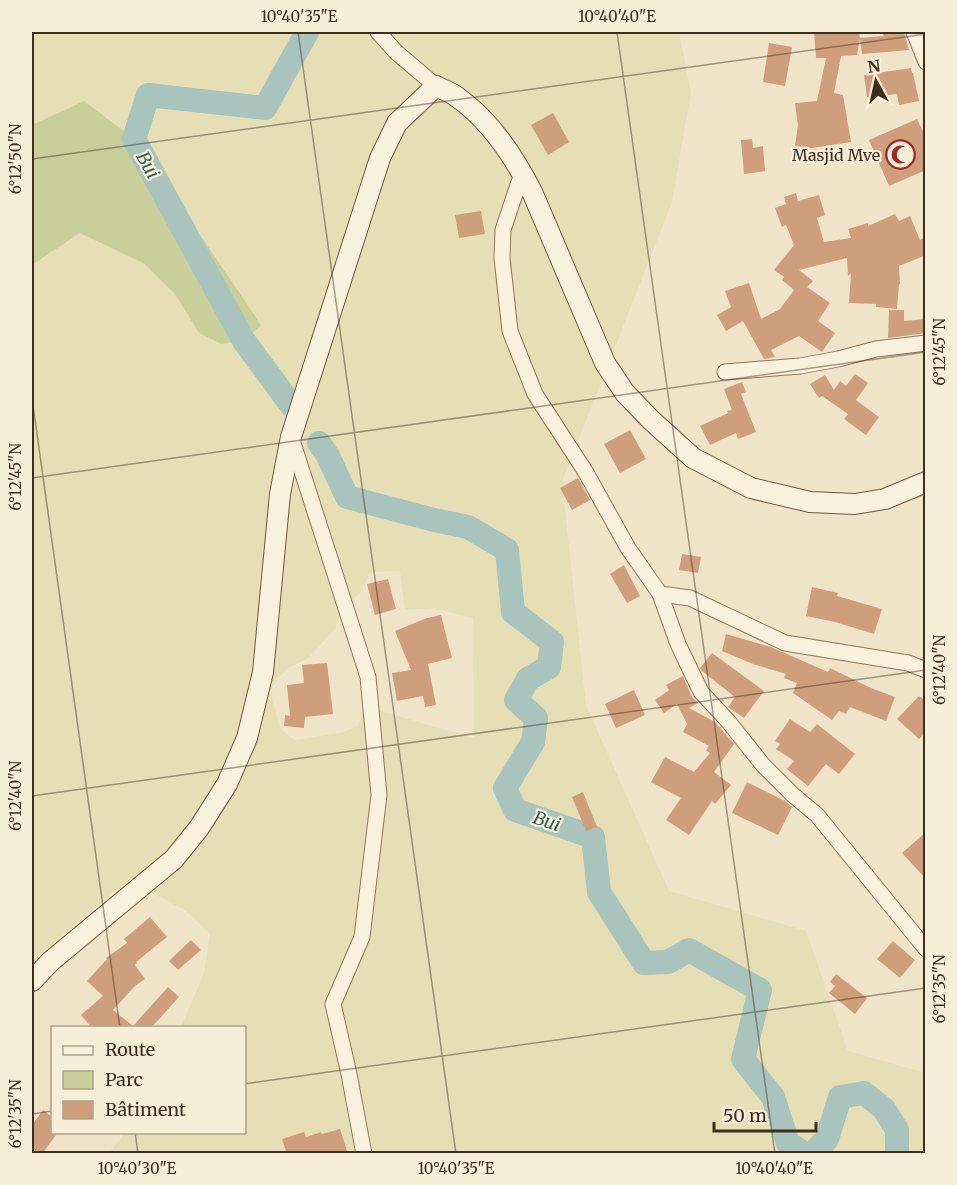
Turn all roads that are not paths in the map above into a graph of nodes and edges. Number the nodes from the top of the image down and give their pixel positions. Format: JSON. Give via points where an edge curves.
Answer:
{"nodes":[{"id":1,"x":378,"y":32,"type":"edge"},
{"id":2,"x":914,"y":32,"type":"edge"},
{"id":3,"x":926,"y":62,"type":"edge"},
{"id":4,"x":436,"y":86,"type":"junction"},
{"id":5,"x":522,"y":172,"type":"junction"},
{"id":6,"x":926,"y":343,"type":"edge"},
{"id":7,"x":726,"y":372,"type":"dead end"},
{"id":8,"x":291,"y":437,"type":"junction"},
{"id":9,"x":926,"y":482,"type":"edge"},
{"id":10,"x":660,"y":594,"type":"junction"},
{"id":11,"x":926,"y":670,"type":"edge"},
{"id":12,"x":926,"y":949,"type":"edge"},
{"id":13,"x":32,"y":981,"type":"edge"},
{"id":14,"x":364,"y":1154,"type":"edge"}],
"edges":[{"from":1,"to":4,"type":"street"},
{"from":2,"to":3,"type":"street"},
{"from":4,"to":5,"type":"main road","via":[[456,95],[477,113]]},
{"from":4,"to":8,"type":"main road","via":[[397,123],[380,158]]},
{"from":5,"to":9,"type":"main road","via":[[605,363],[625,393],[693,458],[751,488],[810,502],[855,504],[885,499]]},
{"from":5,"to":10,"type":"street","via":[[504,230],[502,258],[510,331],[535,394]]},
{"from":6,"to":7,"type":"street","via":[[876,349],[800,366]]},
{"from":8,"to":13,"type":"main road","via":[[280,494],[263,672],[247,738],[227,784],[174,859]]},
{"from":8,"to":14,"type":"street","via":[[368,677],[379,795],[362,937],[333,1004]]},
{"from":10,"to":11,"type":"street","via":[[690,598],[785,643],[908,663]]},
{"from":10,"to":12,"type":"street","via":[[701,692],[763,765],[817,815]]}]}
